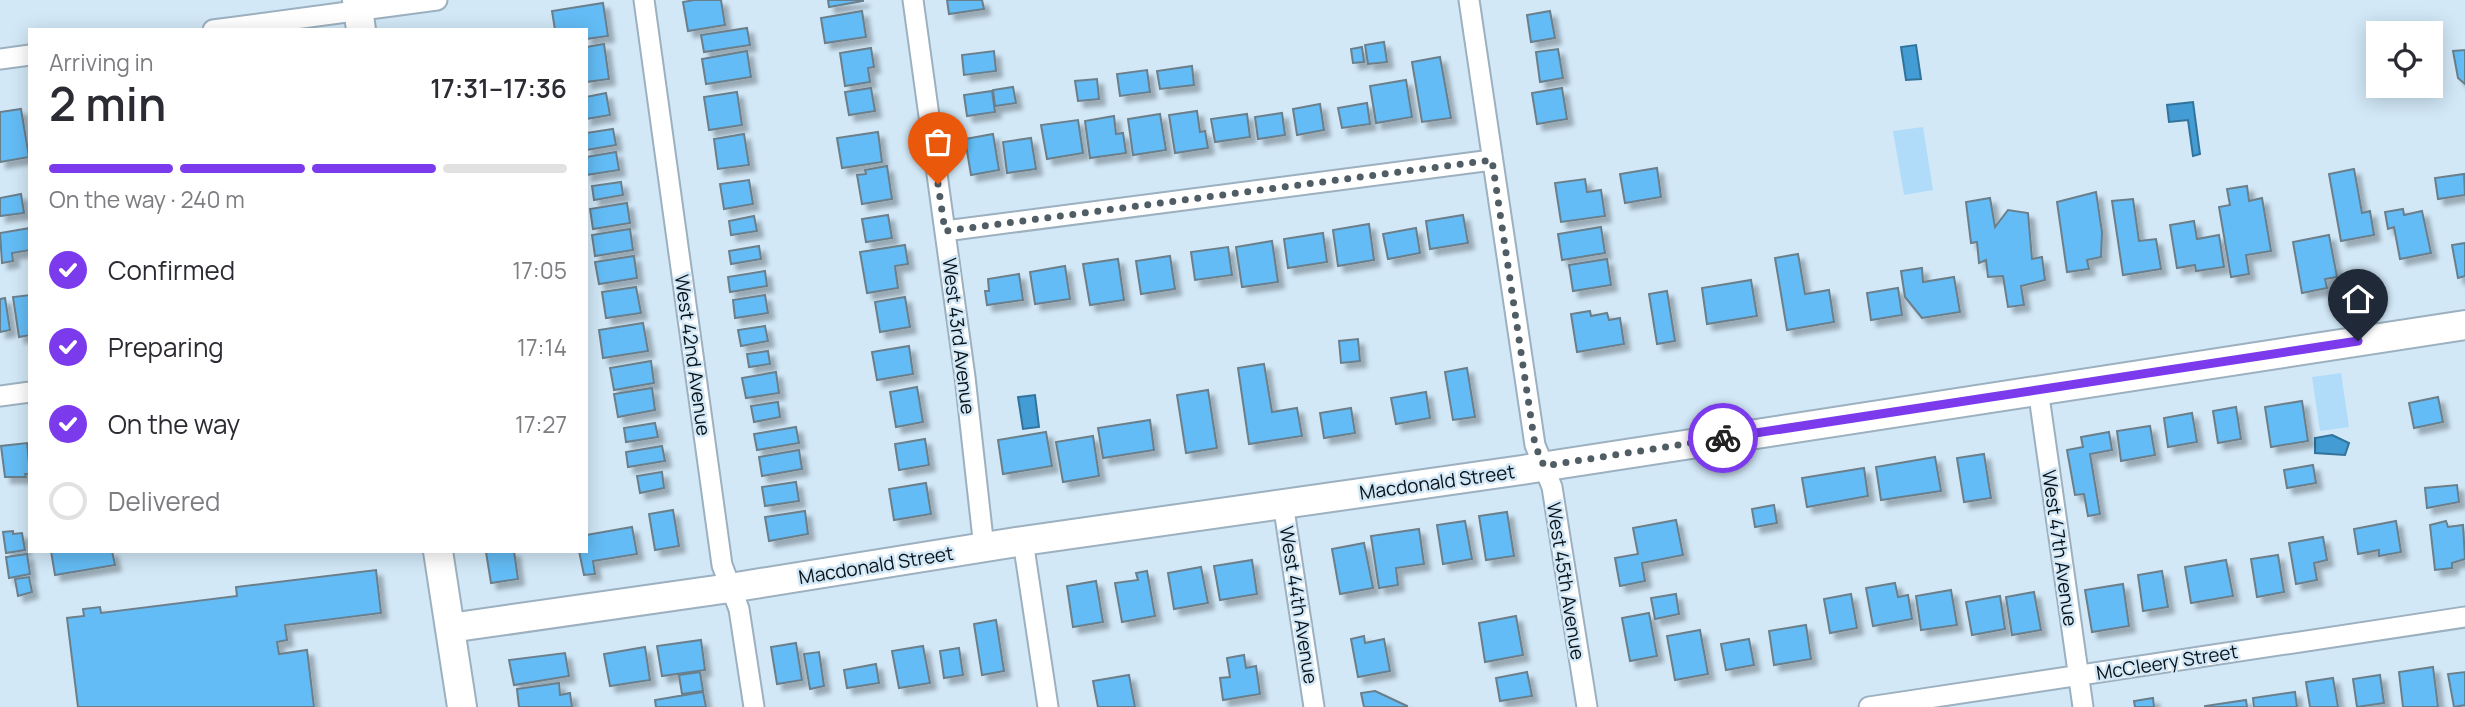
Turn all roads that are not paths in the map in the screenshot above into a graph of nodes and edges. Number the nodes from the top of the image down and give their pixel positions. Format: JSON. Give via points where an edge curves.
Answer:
{"nodes":[{"id":1,"x":437,"y":0,"type":"edge"},
{"id":2,"x":644,"y":0,"type":"edge"},
{"id":3,"x":913,"y":0,"type":"edge"},
{"id":4,"x":1469,"y":0,"type":"edge"},
{"id":5,"x":359,"y":13,"type":"edge"},
{"id":6,"x":230,"y":28,"type":"edge"},
{"id":7,"x":28,"y":55,"type":"edge"},
{"id":8,"x":0,"y":59,"type":"edge"},
{"id":9,"x":1492,"y":160,"type":"junction"},
{"id":10,"x":945,"y":231,"type":"junction"},
{"id":11,"x":2465,"y":325,"type":"edge"},
{"id":12,"x":2038,"y":389,"type":"junction"},
{"id":13,"x":28,"y":392,"type":"edge"},
{"id":14,"x":0,"y":396,"type":"edge"},
{"id":15,"x":1544,"y":466,"type":"junction"},
{"id":16,"x":1283,"y":503,"type":"junction"},
{"id":17,"x":1023,"y":541,"type":"junction"},
{"id":18,"x":984,"y":548,"type":"junction"},
{"id":19,"x":438,"y":553,"type":"edge"},
{"id":20,"x":730,"y":588,"type":"junction"},
{"id":21,"x":2465,"y":617,"type":"edge"},
{"id":22,"x":450,"y":628,"type":"junction"},
{"id":23,"x":2078,"y":676,"type":"junction"},
{"id":24,"x":462,"y":707,"type":"edge"},
{"id":25,"x":754,"y":707,"type":"edge"},
{"id":26,"x":1048,"y":707,"type":"edge"},
{"id":27,"x":1314,"y":707,"type":"edge"},
{"id":28,"x":1587,"y":707,"type":"edge"},
{"id":29,"x":1868,"y":707,"type":"edge"},
{"id":30,"x":2083,"y":707,"type":"edge"}],
"edges":[{"from":1,"to":5,"type":"street"},
{"from":2,"to":20,"type":"street","name":"West 42nd Avenue","via":[[723,567]]},
{"from":3,"to":10,"type":"street","name":"West 43rd Avenue"},
{"from":4,"to":9,"type":"street","name":"West 45th Avenue"},
{"from":5,"to":6,"type":"street"},
{"from":7,"to":8,"type":"street"},
{"from":9,"to":10,"type":"street"},
{"from":9,"to":15,"type":"street","name":"West 45th Avenue","via":[[1535,445]]},
{"from":10,"to":18,"type":"street","name":"West 43rd Avenue"},
{"from":11,"to":12,"type":"street","name":"Macdonald Street"},
{"from":12,"to":15,"type":"street","name":"Macdonald Street"},
{"from":12,"to":23,"type":"street","name":"West 47th Avenue"},
{"from":13,"to":14,"type":"street"},
{"from":15,"to":16,"type":"street","name":"Macdonald Street"},
{"from":15,"to":28,"type":"street","name":"West 45th Avenue","via":[[1552,487]]},
{"from":16,"to":17,"type":"street","name":"Macdonald Street"},
{"from":16,"to":27,"type":"street","name":"West 44th Avenue"},
{"from":17,"to":18,"type":"street","name":"Macdonald Street"},
{"from":17,"to":26,"type":"street"},
{"from":18,"to":20,"type":"street","name":"Macdonald Street"},
{"from":19,"to":22,"type":"street"},
{"from":20,"to":22,"type":"street","name":"Macdonald Street"},
{"from":20,"to":25,"type":"street","name":"West 42nd Avenue","via":[[739,609]]},
{"from":21,"to":23,"type":"street","name":"McCleery Street"},
{"from":22,"to":24,"type":"street"},
{"from":23,"to":29,"type":"street","name":"McCleery Street"},
{"from":23,"to":30,"type":"street","name":"West 47th Avenue"}]}
